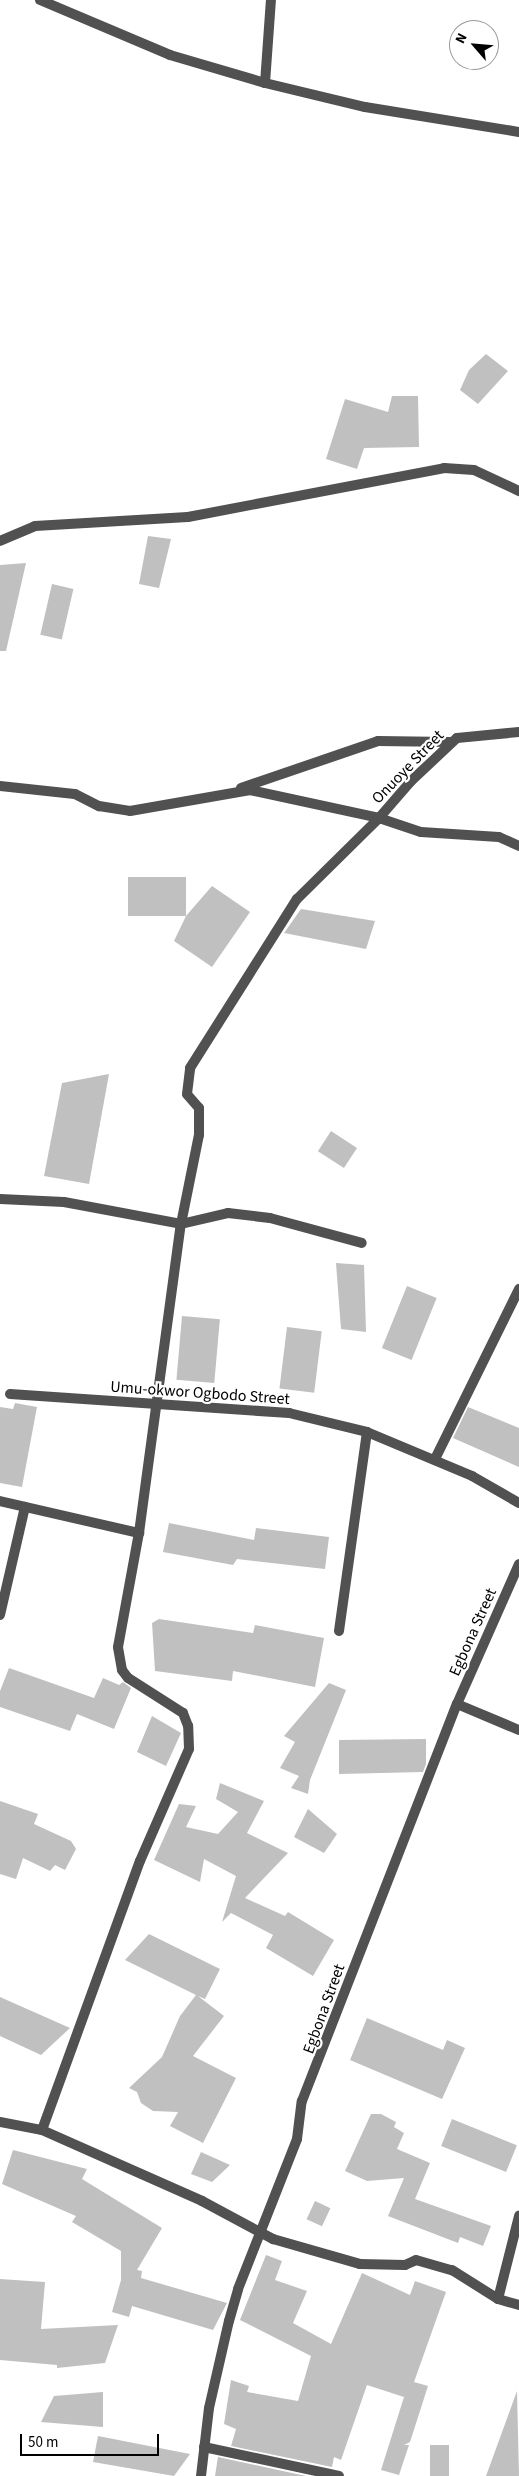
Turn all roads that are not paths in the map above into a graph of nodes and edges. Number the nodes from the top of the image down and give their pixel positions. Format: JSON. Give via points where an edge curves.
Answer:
{"nodes":[{"id":1,"x":40,"y":0,"type":"edge"},
{"id":2,"x":272,"y":0,"type":"edge"},
{"id":3,"x":265,"y":83,"type":"junction"},
{"id":4,"x":519,"y":132,"type":"edge"},
{"id":5,"x":519,"y":491,"type":"edge"},
{"id":6,"x":0,"y":541,"type":"edge"},
{"id":7,"x":519,"y":732,"type":"edge"},
{"id":8,"x":450,"y":742,"type":"junction"},
{"id":9,"x":0,"y":786,"type":"edge"},
{"id":10,"x":212,"y":798,"type":"junction"},
{"id":11,"x":379,"y":818,"type":"junction"},
{"id":12,"x":519,"y":846,"type":"edge"},
{"id":13,"x":0,"y":1199,"type":"edge"},
{"id":14,"x":181,"y":1224,"type":"junction"},
{"id":15,"x":362,"y":1243,"type":"dead end"},
{"id":16,"x":519,"y":1289,"type":"edge"},
{"id":17,"x":10,"y":1394,"type":"dead end"},
{"id":18,"x":157,"y":1406,"type":"junction"},
{"id":19,"x":367,"y":1432,"type":"junction"},
{"id":20,"x":435,"y":1459,"type":"junction"},
{"id":21,"x":0,"y":1501,"type":"edge"},
{"id":22,"x":519,"y":1503,"type":"edge"},
{"id":23,"x":25,"y":1507,"type":"junction"},
{"id":24,"x":139,"y":1533,"type":"junction"},
{"id":25,"x":519,"y":1564,"type":"edge"},
{"id":26,"x":0,"y":1615,"type":"edge"},
{"id":27,"x":340,"y":1631,"type":"dead end"},
{"id":28,"x":458,"y":1704,"type":"junction"},
{"id":29,"x":519,"y":1730,"type":"edge"},
{"id":30,"x":0,"y":2122,"type":"edge"},
{"id":31,"x":42,"y":2130,"type":"junction"},
{"id":32,"x":519,"y":2216,"type":"edge"},
{"id":33,"x":259,"y":2233,"type":"junction"},
{"id":34,"x":498,"y":2299,"type":"junction"},
{"id":35,"x":519,"y":2306,"type":"edge"},
{"id":36,"x":204,"y":2447,"type":"junction"},
{"id":37,"x":200,"y":2476,"type":"edge"},
{"id":38,"x":338,"y":2476,"type":"edge"}],
"edges":[{"from":1,"to":3,"type":"street","via":[[170,55]]},
{"from":2,"to":3,"type":"street"},
{"from":3,"to":4,"type":"street","via":[[365,107]]},
{"from":5,"to":6,"type":"street","via":[[474,470],[444,468],[188,517],[35,526]]},
{"from":7,"to":8,"type":"street","name":"Onuoye Street","via":[[457,738]]},
{"from":8,"to":10,"type":"street","via":[[378,741]]},
{"from":8,"to":11,"type":"street","name":"Onuoye Street"},
{"from":9,"to":10,"type":"street","via":[[75,794],[99,806],[130,811]]},
{"from":10,"to":11,"type":"street","via":[[250,790]]},
{"from":11,"to":12,"type":"street","via":[[421,832],[499,837]]},
{"from":11,"to":14,"type":"street","name":"Onuoye Street","via":[[297,899],[190,1068],[187,1094],[199,1108],[199,1135]]},
{"from":13,"to":14,"type":"street","via":[[64,1202]]},
{"from":14,"to":15,"type":"street","via":[[228,1213],[270,1218]]},
{"from":14,"to":18,"type":"street","name":"Onuoye Street"},
{"from":16,"to":20,"type":"street"},
{"from":17,"to":18,"type":"street","name":"Umu-okwor Ogbodo Street"},
{"from":18,"to":19,"type":"street","name":"Umu-okwor Ogbodo Street","via":[[289,1413]]},
{"from":18,"to":24,"type":"street","name":"Onuoye Street"},
{"from":19,"to":20,"type":"street","name":"Umu-okwor Ogbodo Street"},
{"from":19,"to":27,"type":"street"},
{"from":20,"to":22,"type":"street","name":"Umu-okwor Ogbodo Street"},
{"from":21,"to":23,"type":"street"},
{"from":23,"to":24,"type":"street"},
{"from":23,"to":26,"type":"street"},
{"from":24,"to":31,"type":"street","name":"Onuoye Street","via":[[118,1647],[122,1670],[183,1713],[188,1726],[189,1749],[140,1861]]},
{"from":25,"to":28,"type":"street","name":"Egbona Street"},
{"from":28,"to":29,"type":"street"},
{"from":28,"to":33,"type":"street","name":"Egbona Street","via":[[302,2101],[297,2139]]},
{"from":30,"to":31,"type":"street"},
{"from":31,"to":33,"type":"street","via":[[202,2201]]},
{"from":32,"to":34,"type":"street"},
{"from":33,"to":34,"type":"street","via":[[360,2264],[425,2262],[452,2270]]},
{"from":33,"to":36,"type":"street","name":"Egbona Street","via":[[224,2339]]},
{"from":34,"to":35,"type":"street"},
{"from":36,"to":37,"type":"street","name":"Egbona Street"},
{"from":36,"to":38,"type":"street"}]}
